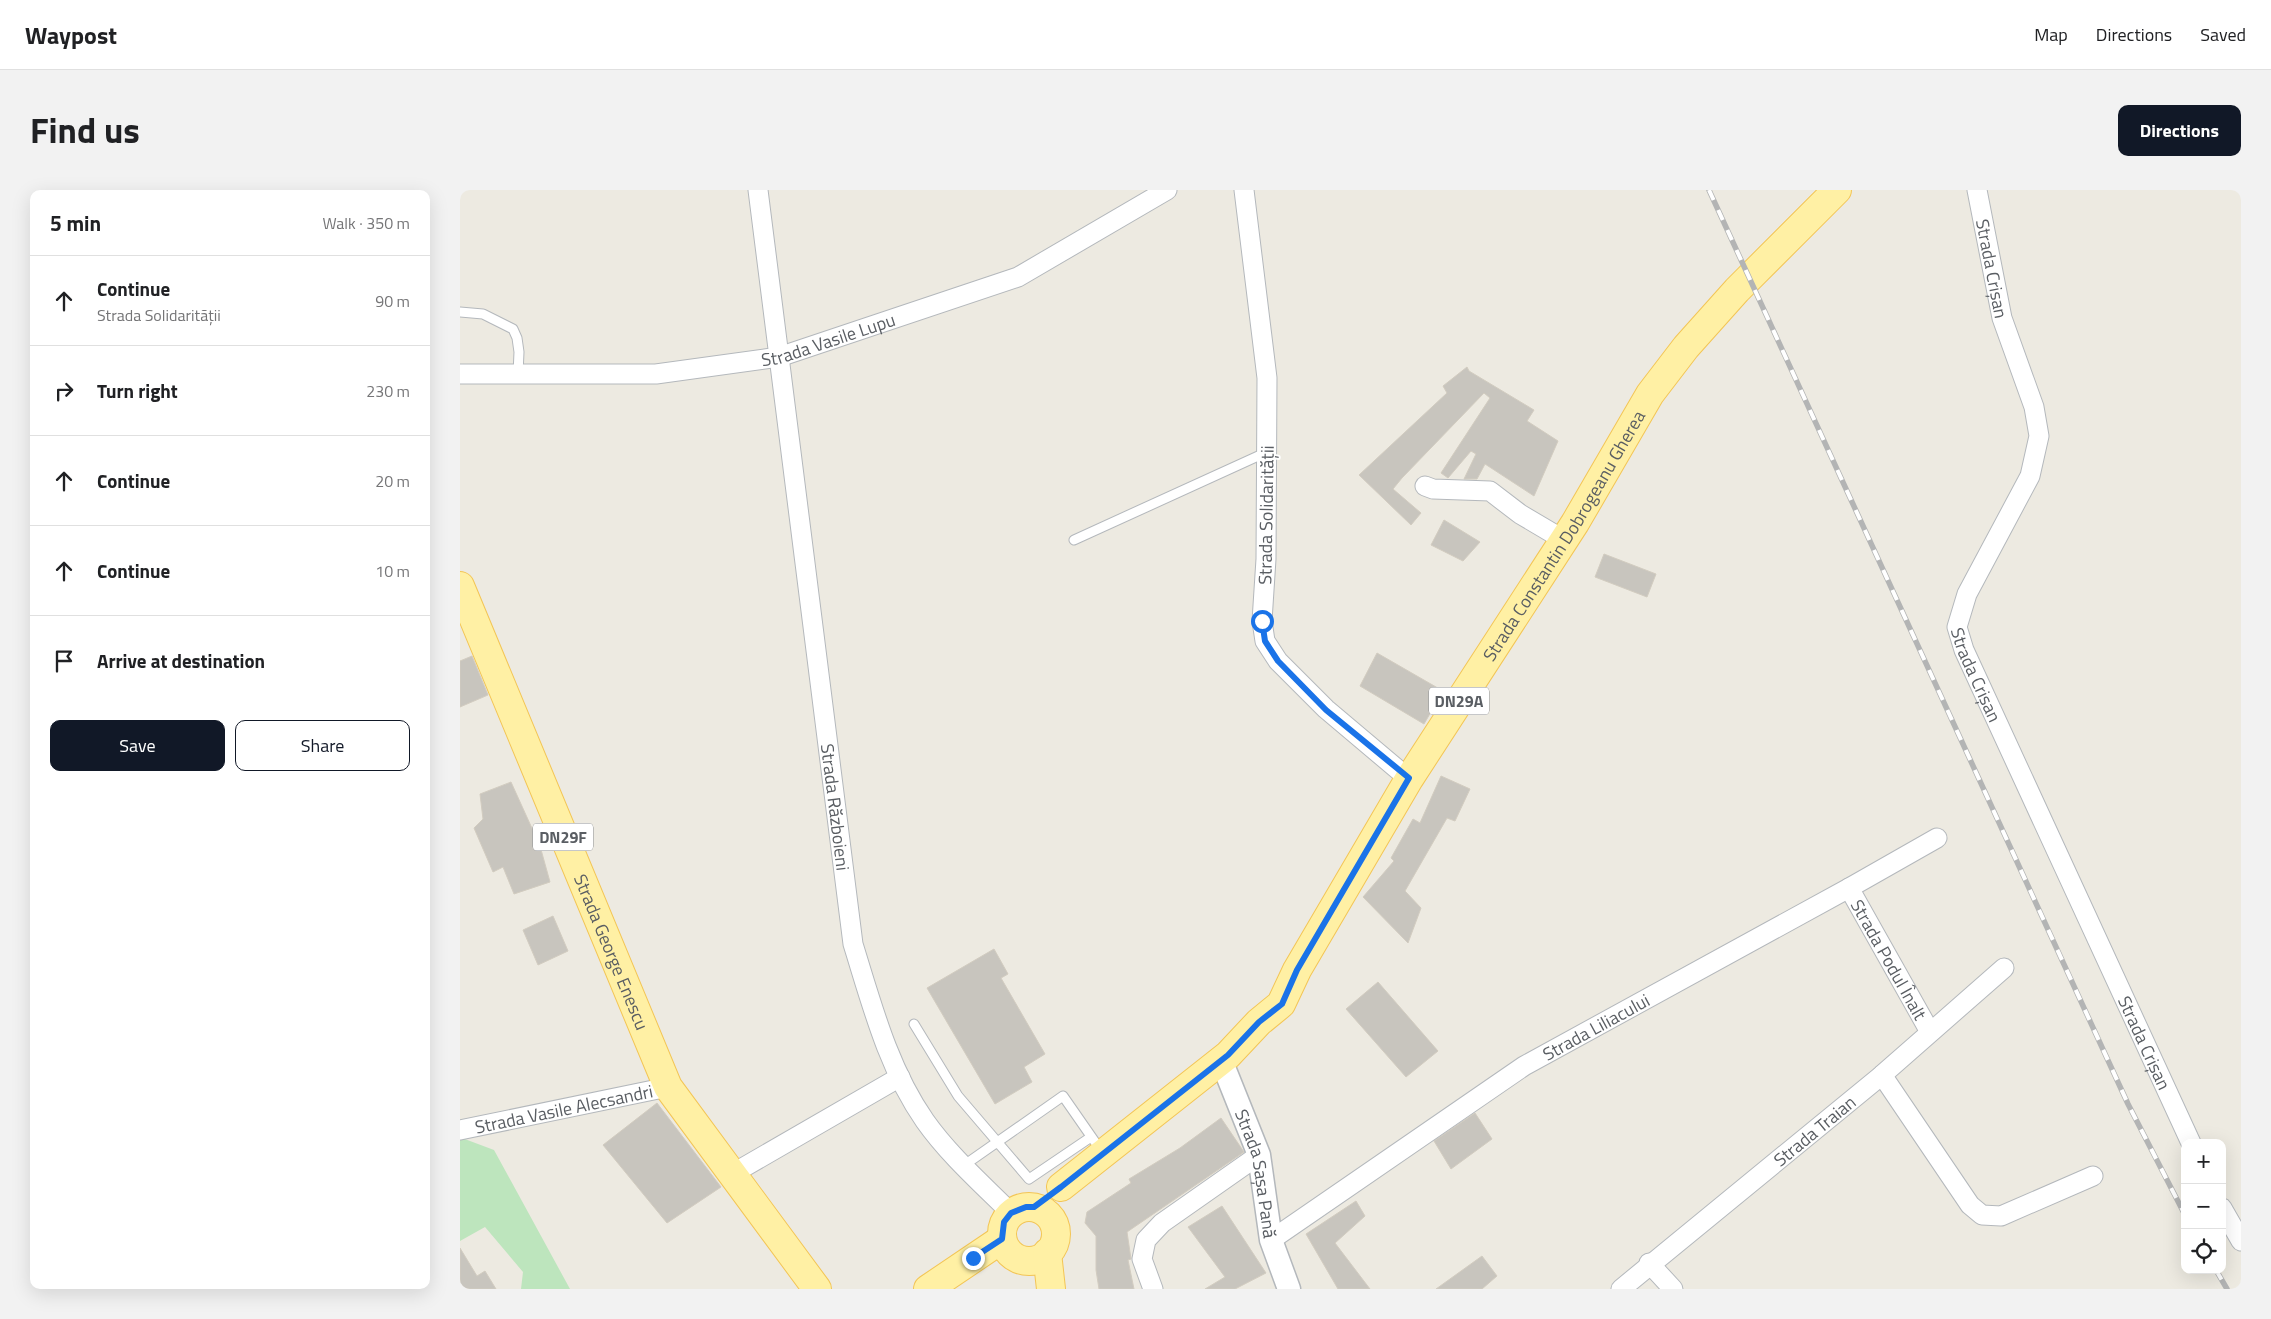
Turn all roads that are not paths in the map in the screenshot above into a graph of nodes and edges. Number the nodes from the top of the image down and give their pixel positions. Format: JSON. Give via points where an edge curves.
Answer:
{"nodes":[{"id":1,"x":758,"y":190,"type":"edge"},
{"id":2,"x":1167,"y":190,"type":"edge"},
{"id":3,"x":1244,"y":190,"type":"edge"},
{"id":4,"x":1837,"y":190,"type":"edge"},
{"id":5,"x":1977,"y":190,"type":"edge"},
{"id":6,"x":460,"y":312,"type":"edge"},
{"id":7,"x":779,"y":357,"type":"junction"},
{"id":8,"x":460,"y":374,"type":"edge"},
{"id":9,"x":518,"y":374,"type":"junction"},
{"id":10,"x":1268,"y":452,"type":"junction"},
{"id":11,"x":1425,"y":486,"type":"dead end"},
{"id":12,"x":1074,"y":540,"type":"dead end"},
{"id":13,"x":1564,"y":540,"type":"junction"},
{"id":14,"x":460,"y":586,"type":"edge"},
{"id":15,"x":1409,"y":778,"type":"junction"},
{"id":16,"x":1937,"y":838,"type":"dead end"},
{"id":17,"x":1849,"y":888,"type":"junction"},
{"id":18,"x":2004,"y":968,"type":"dead end"},
{"id":19,"x":914,"y":1024,"type":"dead end"},
{"id":20,"x":1930,"y":1032,"type":"junction"},
{"id":21,"x":1221,"y":1060,"type":"junction"},
{"id":22,"x":1882,"y":1075,"type":"junction"},
{"id":23,"x":900,"y":1077,"type":"junction"},
{"id":24,"x":668,"y":1086,"type":"junction"},
{"id":25,"x":460,"y":1130,"type":"edge"},
{"id":26,"x":2189,"y":1139,"type":"edge"},
{"id":27,"x":996,"y":1141,"type":"junction"},
{"id":28,"x":1098,"y":1145,"type":"junction"},
{"id":29,"x":1259,"y":1155,"type":"junction"},
{"id":30,"x":963,"y":1166,"type":"junction"},
{"id":31,"x":732,"y":1174,"type":"junction"},
{"id":32,"x":2093,"y":1176,"type":"dead end"},
{"id":33,"x":1061,"y":1187,"type":"junction"},
{"id":34,"x":1023,"y":1210,"type":"junction"},
{"id":35,"x":2226,"y":1215,"type":"edge"},
{"id":36,"x":1002,"y":1239,"type":"junction"},
{"id":37,"x":1271,"y":1240,"type":"junction"},
{"id":38,"x":2241,"y":1241,"type":"edge"},
{"id":39,"x":1043,"y":1247,"type":"junction"},
{"id":40,"x":1649,"y":1264,"type":"junction"},
{"id":41,"x":817,"y":1289,"type":"edge"},
{"id":42,"x":928,"y":1289,"type":"edge"},
{"id":43,"x":1042,"y":1289,"type":"edge"},
{"id":44,"x":1050,"y":1289,"type":"edge"},
{"id":45,"x":1154,"y":1289,"type":"edge"},
{"id":46,"x":1289,"y":1289,"type":"edge"},
{"id":47,"x":1621,"y":1289,"type":"edge"},
{"id":48,"x":1673,"y":1289,"type":"edge"}],
"edges":[{"from":1,"to":7,"type":"street","name":"Strada Războieni"},
{"from":2,"to":7,"type":"street","name":"Strada Vasile Lupu","via":[[1018,277]]},
{"from":3,"to":10,"type":"street","name":"Strada Solidarității","via":[[1267,378]]},
{"from":4,"to":13,"type":"main road","name":"Strada Constantin Dobrogeanu Gherea","number":"DN29A","via":[[1737,290],[1680,354],[1650,394]]},
{"from":5,"to":26,"type":"street","name":"Strada Crișan","via":[[2002,318],[2034,407],[2039,436],[2030,476],[1967,594],[1957,628],[1964,650]]},
{"from":6,"to":9,"type":"lane","via":[[483,314],[513,329],[519,352]]},
{"from":7,"to":9,"type":"street","name":"Strada Vasile Lupu","via":[[656,374]]},
{"from":7,"to":23,"type":"street","name":"Strada Războieni","via":[[853,944],[880,1032]]},
{"from":8,"to":9,"type":"street","name":"Strada Vasile Lupu"},
{"from":10,"to":12,"type":"lane"},
{"from":10,"to":15,"type":"street","name":"Strada Solidarității","via":[[1262,621],[1265,641],[1278,661],[1326,710]]},
{"from":11,"to":13,"type":"street","via":[[1490,491],[1520,514]]},
{"from":13,"to":15,"type":"main road","name":"Strada Constantin Dobrogeanu Gherea","number":"DN29A"},
{"from":14,"to":24,"type":"main road","name":"Strada George Enescu","number":"DN29F"},
{"from":15,"to":21,"type":"main road","name":"Strada Constantin Dobrogeanu Gherea","number":"DN29A","via":[[1297,970],[1282,1004]]},
{"from":16,"to":17,"type":"street","name":"Strada Liliacului"},
{"from":17,"to":20,"type":"street","name":"Strada Podul Înalt"},
{"from":17,"to":37,"type":"street","name":"Strada Liliacului","via":[[1524,1066]]},
{"from":18,"to":20,"type":"street","name":"Strada Traian"},
{"from":19,"to":27,"type":"lane","via":[[958,1096]]},
{"from":20,"to":22,"type":"street","name":"Strada Traian"},
{"from":21,"to":28,"type":"main road","name":"Strada Constantin Dobrogeanu Gherea","number":"DN29A"},
{"from":21,"to":29,"type":"street","name":"Strada Sașa Pană"},
{"from":22,"to":32,"type":"street","via":[[1970,1205],[1982,1215],[2001,1216]]},
{"from":22,"to":40,"type":"street","name":"Strada Traian"},
{"from":23,"to":30,"type":"street","name":"Strada Războieni","via":[[926,1122]]},
{"from":23,"to":31,"type":"street"},
{"from":24,"to":25,"type":"street","name":"Strada Vasile Alecsandri"},
{"from":24,"to":31,"type":"main road","name":"Strada George Enescu","number":"DN29F"},
{"from":27,"to":28,"type":"lane","via":[[1029,1179]]},
{"from":27,"to":28,"type":"lane","via":[[1064,1096]]},
{"from":27,"to":30,"type":"lane"},
{"from":28,"to":33,"type":"main road","name":"Strada Constantin Dobrogeanu Gherea","number":"DN29A"},
{"from":29,"to":37,"type":"street","name":"Strada Sașa Pană"},
{"from":29,"to":45,"type":"street","via":[[1162,1223],[1146,1240],[1142,1259]]},
{"from":30,"to":34,"type":"street","name":"Strada Războieni"},
{"from":31,"to":41,"type":"main road","name":"Strada George Enescu","number":"DN29F"},
{"from":33,"to":34,"type":"main road","name":"Strada Constantin Dobrogeanu Gherea","number":"DN29A"},
{"from":33,"to":39,"type":"main road"},
{"from":34,"to":36,"type":"main road","via":[[1004,1222]]},
{"from":34,"to":39,"type":"main road","via":[[1048,1214]]},
{"from":35,"to":38,"type":"street"},
{"from":36,"to":39,"type":"main road","via":[[1013,1256]]},
{"from":36,"to":42,"type":"main road"},
{"from":37,"to":46,"type":"street","name":"Strada Sașa Pană"},
{"from":39,"to":43,"type":"main road"},
{"from":39,"to":44,"type":"main road"},
{"from":40,"to":47,"type":"street","name":"Strada Traian"},
{"from":40,"to":48,"type":"street"}]}
